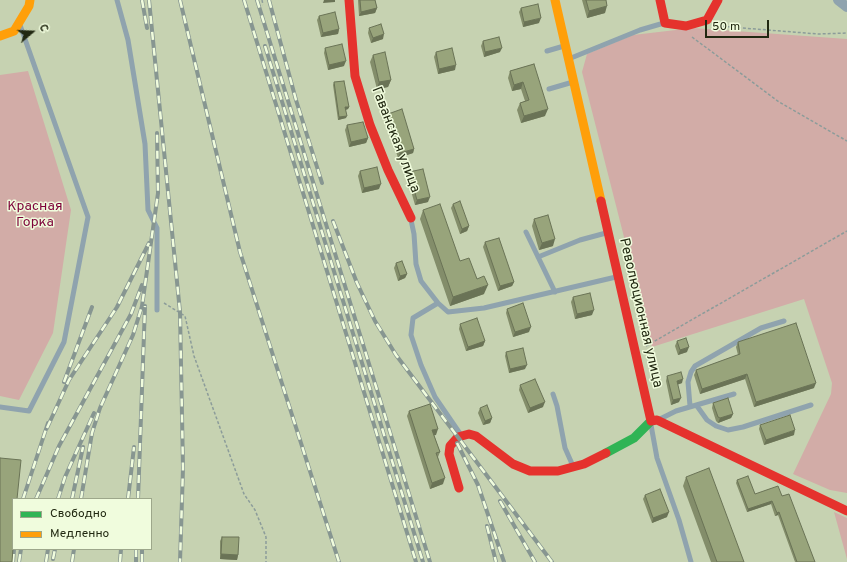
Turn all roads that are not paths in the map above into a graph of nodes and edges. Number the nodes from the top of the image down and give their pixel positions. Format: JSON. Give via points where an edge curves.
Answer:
{"nodes":[{"id":1,"x":30,"y":0,"type":"edge"},
{"id":2,"x":117,"y":0,"type":"edge"},
{"id":3,"x":349,"y":0,"type":"edge"},
{"id":4,"x":555,"y":0,"type":"edge"},
{"id":5,"x":660,"y":0,"type":"edge"},
{"id":6,"x":718,"y":0,"type":"edge"},
{"id":7,"x":838,"y":0,"type":"edge"},
{"id":8,"x":847,"y":7,"type":"edge"},
{"id":9,"x":19,"y":22,"type":"junction"},
{"id":10,"x":665,"y":23,"type":"junction"},
{"id":11,"x":0,"y":36,"type":"edge"},
{"id":12,"x":565,"y":45,"type":"junction"},
{"id":13,"x":547,"y":51,"type":"dead end"},
{"id":14,"x":568,"y":59,"type":"junction"},
{"id":15,"x":574,"y":82,"type":"junction"},
{"id":16,"x":549,"y":90,"type":"dead end"},
{"id":17,"x":410,"y":218,"type":"joint"},
{"id":18,"x":526,"y":232,"type":"dead end"},
{"id":19,"x":607,"y":233,"type":"junction"},
{"id":20,"x":538,"y":257,"type":"junction"},
{"id":21,"x":617,"y":277,"type":"junction"},
{"id":22,"x":555,"y":292,"type":"junction"},
{"id":23,"x":438,"y":303,"type":"junction"},
{"id":24,"x":157,"y":310,"type":"dead end"},
{"id":25,"x":784,"y":321,"type":"dead end"},
{"id":26,"x":553,"y":394,"type":"dead end"},
{"id":27,"x":734,"y":394,"type":"dead end"},
{"id":28,"x":811,"y":405,"type":"dead end"},
{"id":29,"x":690,"y":406,"type":"junction"},
{"id":30,"x":697,"y":406,"type":"junction"},
{"id":31,"x":0,"y":407,"type":"edge"},
{"id":32,"x":654,"y":421,"type":"junction"},
{"id":33,"x":462,"y":436,"type":"junction"},
{"id":34,"x":573,"y":467,"type":"junction"},
{"id":35,"x":459,"y":488,"type":"dead end"},
{"id":36,"x":847,"y":511,"type":"edge"},
{"id":37,"x":691,"y":562,"type":"edge"}],
"edges":[{"from":1,"to":9,"type":"street"},
{"from":2,"to":24,"type":"lane","via":[[128,40],[145,144],[148,210],[157,228]]},
{"from":3,"to":17,"type":"street","name":"Гаванская улица","via":[[355,76],[370,125]]},
{"from":4,"to":12,"type":"street","name":"Революционная улица"},
{"from":5,"to":10,"type":"street"},
{"from":6,"to":10,"type":"street","via":[[706,20],[686,26]]},
{"from":7,"to":8,"type":"street"},
{"from":9,"to":11,"type":"street","via":[[14,31]]},
{"from":9,"to":31,"type":"lane","via":[[88,217],[64,342],[29,411]]},
{"from":10,"to":14,"type":"lane","via":[[640,30]]},
{"from":12,"to":13,"type":"lane"},
{"from":12,"to":14,"type":"street","name":"Революционная улица"},
{"from":14,"to":15,"type":"street","name":"Революционная улица"},
{"from":15,"to":16,"type":"lane"},
{"from":15,"to":19,"type":"street","name":"Революционная улица"},
{"from":17,"to":23,"type":"lane","via":[[421,281]]},
{"from":18,"to":20,"type":"lane"},
{"from":19,"to":20,"type":"lane","via":[[580,240]]},
{"from":19,"to":21,"type":"street","name":"Революционная улица"},
{"from":20,"to":22,"type":"lane"},
{"from":21,"to":22,"type":"lane"},
{"from":21,"to":32,"type":"street","name":"Революционная улица"},
{"from":22,"to":23,"type":"lane","via":[[470,310],[448,312]]},
{"from":23,"to":33,"type":"lane","via":[[413,318],[411,335],[435,397]]},
{"from":25,"to":29,"type":"lane","via":[[761,328],[695,366],[688,382]]},
{"from":26,"to":34,"type":"lane","via":[[565,448]]},
{"from":27,"to":30,"type":"lane"},
{"from":28,"to":30,"type":"lane","via":[[728,430],[707,420]]},
{"from":29,"to":30,"type":"lane"},
{"from":29,"to":32,"type":"lane"},
{"from":32,"to":34,"type":"street","via":[[634,438],[584,464]]},
{"from":32,"to":36,"type":"street"},
{"from":32,"to":37,"type":"lane","via":[[657,458]]},
{"from":33,"to":34,"type":"street","via":[[476,436],[513,464],[530,471],[544,472]]},
{"from":33,"to":35,"type":"street","via":[[450,446],[449,454]]}]}
